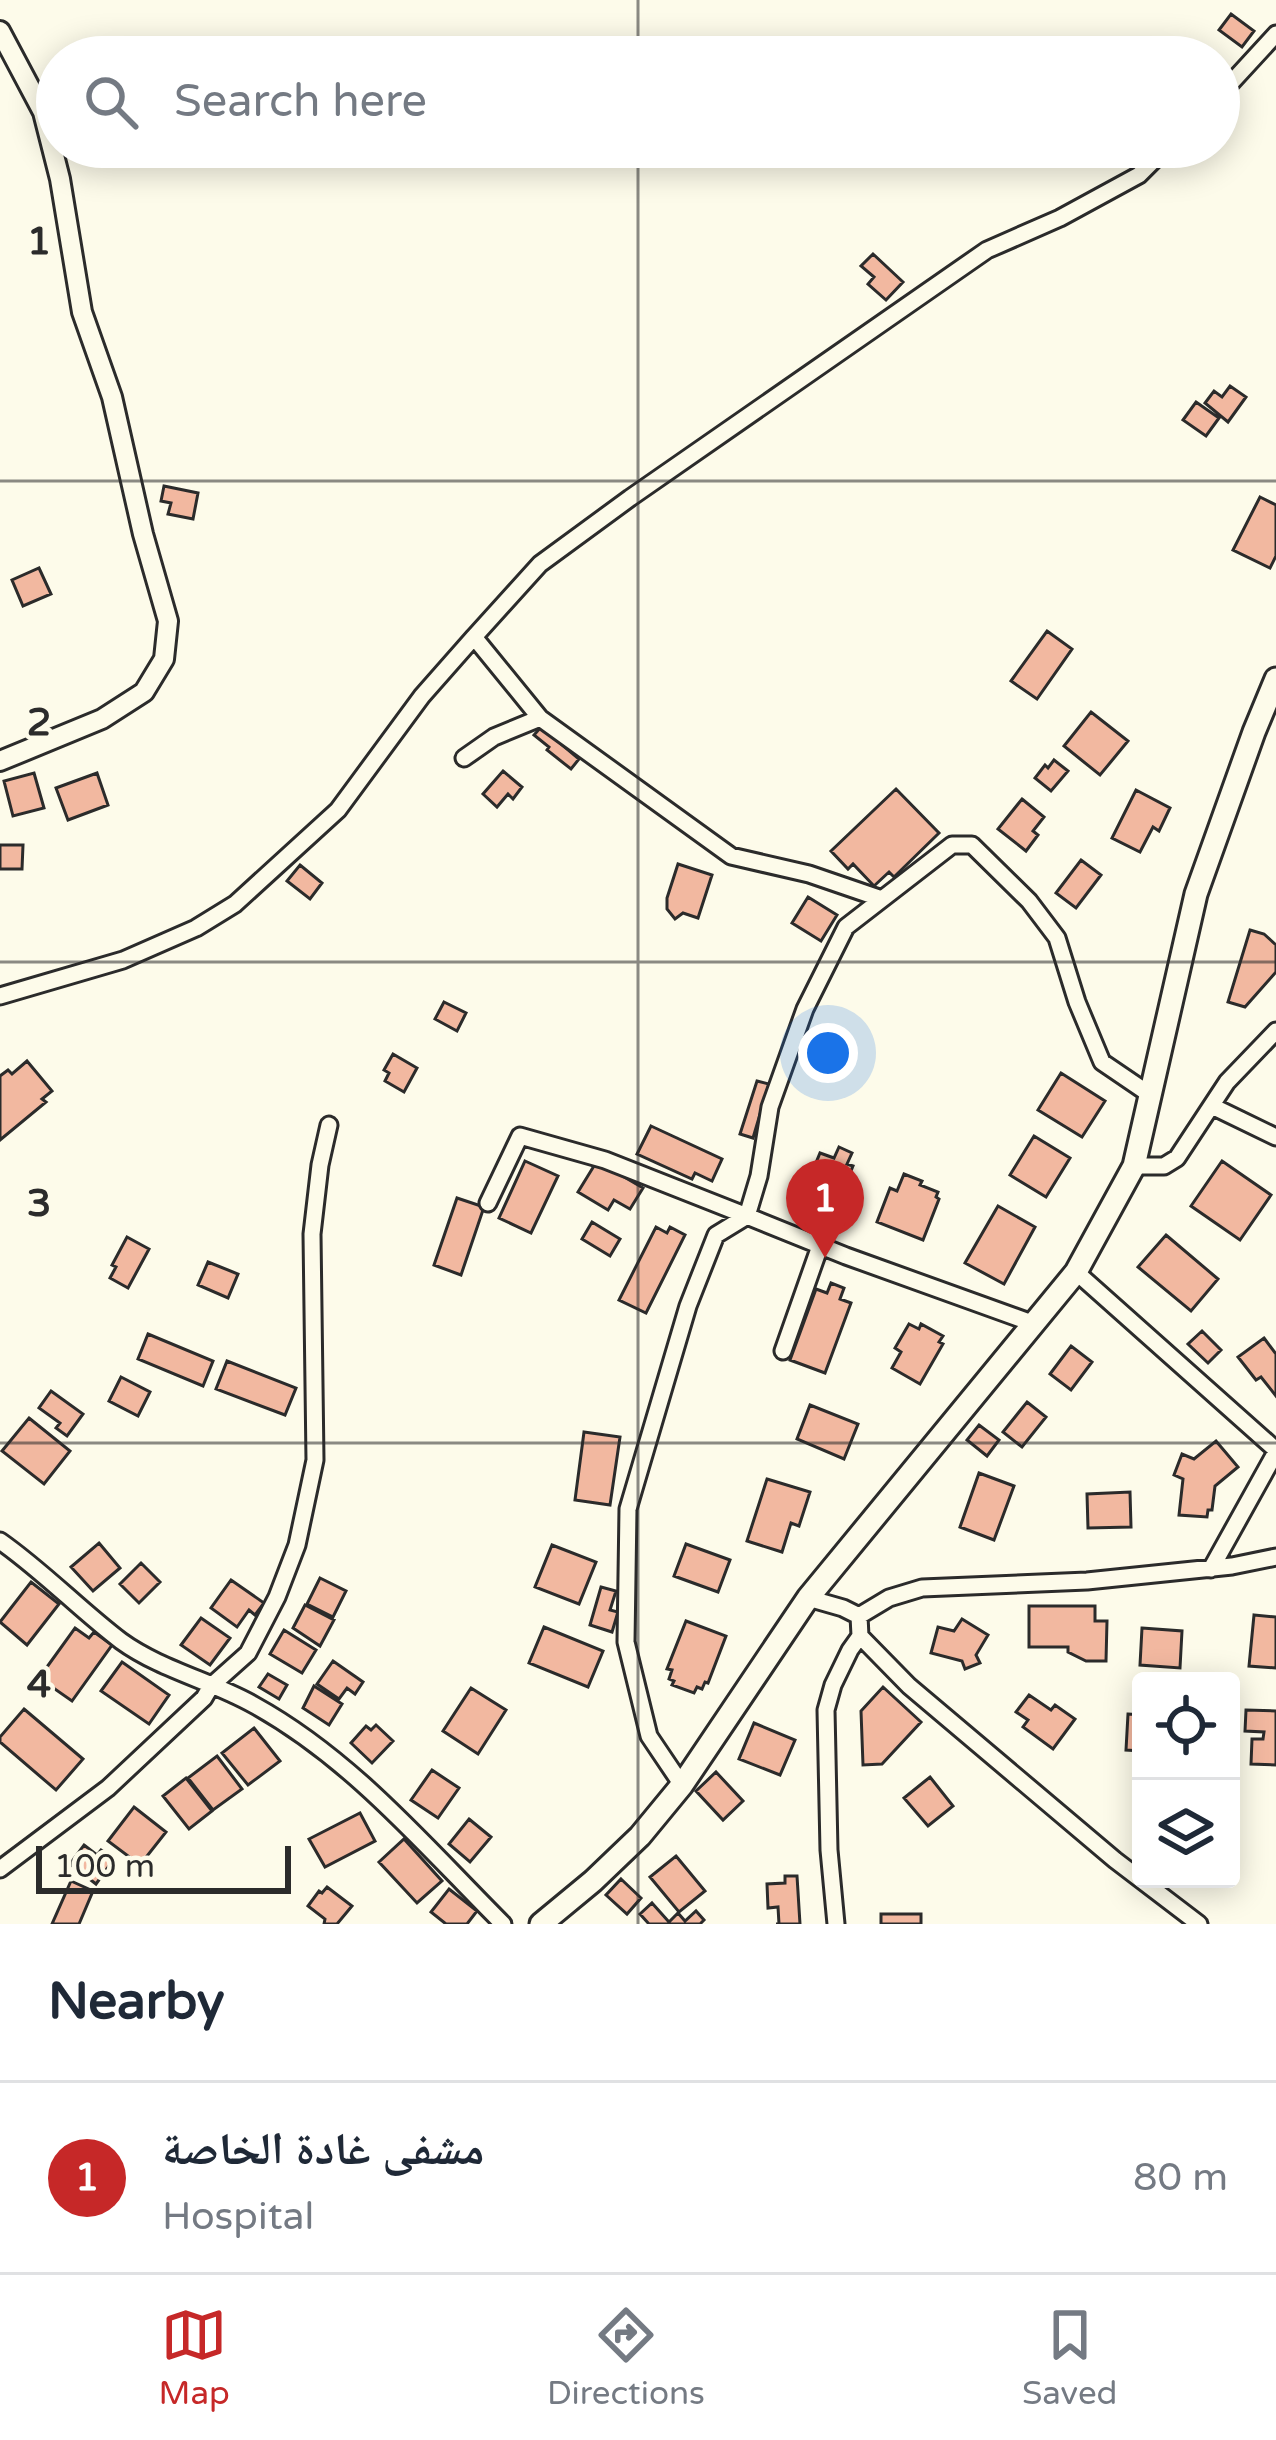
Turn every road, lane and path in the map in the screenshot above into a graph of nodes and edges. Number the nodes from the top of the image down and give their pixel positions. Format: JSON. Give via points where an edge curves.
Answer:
{"nodes":[{"id":1,"x":0,"y":31,"type":"edge"},
{"id":2,"x":1276,"y":34,"type":"edge"},
{"id":3,"x":1240,"y":73,"type":"edge"},
{"id":4,"x":36,"y":99,"type":"edge"},
{"id":5,"x":57,"y":168,"type":"edge"},
{"id":6,"x":1146,"y":168,"type":"edge"},
{"id":7,"x":474,"y":637,"type":"junction"},
{"id":8,"x":1276,"y":679,"type":"edge"},
{"id":9,"x":540,"y":718,"type":"junction"},
{"id":10,"x":464,"y":758,"type":"dead end"},
{"id":11,"x":0,"y":761,"type":"edge"},
{"id":12,"x":882,"y":899,"type":"junction"},
{"id":13,"x":0,"y":996,"type":"edge"},
{"id":14,"x":1276,"y":1030,"type":"edge"},
{"id":15,"x":1152,"y":1096,"type":"junction"},
{"id":16,"x":1214,"y":1107,"type":"junction"},
{"id":17,"x":329,"y":1125,"type":"dead end"},
{"id":18,"x":1276,"y":1138,"type":"edge"},
{"id":19,"x":1134,"y":1166,"type":"junction"},
{"id":20,"x":488,"y":1203,"type":"dead end"},
{"id":21,"x":747,"y":1216,"type":"junction"},
{"id":22,"x":820,"y":1246,"type":"junction"},
{"id":23,"x":1076,"y":1272,"type":"junction"},
{"id":24,"x":1032,"y":1323,"type":"junction"},
{"id":25,"x":783,"y":1352,"type":"dead end"},
{"id":26,"x":1276,"y":1451,"type":"edge"},
{"id":27,"x":0,"y":1541,"type":"edge"},
{"id":28,"x":1276,"y":1557,"type":"edge"},
{"id":29,"x":1211,"y":1569,"type":"junction"},
{"id":30,"x":808,"y":1598,"type":"junction"},
{"id":31,"x":859,"y":1616,"type":"junction"},
{"id":32,"x":860,"y":1636,"type":"junction"},
{"id":33,"x":211,"y":1686,"type":"junction"},
{"id":34,"x":682,"y":1785,"type":"junction"},
{"id":35,"x":0,"y":1869,"type":"edge"},
{"id":36,"x":503,"y":1924,"type":"edge"},
{"id":37,"x":541,"y":1924,"type":"edge"},
{"id":38,"x":836,"y":1924,"type":"edge"},
{"id":39,"x":1199,"y":1924,"type":"edge"}],
"edges":[{"from":1,"to":4,"type":"street"},
{"from":2,"to":3,"type":"street"},
{"from":5,"to":11,"type":"street","via":[[82,312],[112,397],[168,621],[164,659],[144,692],[102,719]]},
{"from":6,"to":7,"type":"street","via":[[987,250],[630,498],[540,564]]},
{"from":7,"to":9,"type":"street"},
{"from":7,"to":13,"type":"street","via":[[338,810],[235,904],[123,960]]},
{"from":8,"to":15,"type":"main road","via":[[1196,894]]},
{"from":9,"to":10,"type":"street"},
{"from":9,"to":12,"type":"street","via":[[731,856]]},
{"from":12,"to":15,"type":"street","via":[[952,845],[972,845],[1057,938],[1102,1062]]},
{"from":12,"to":21,"type":"street","via":[[845,927],[805,1009],[770,1107]]},
{"from":14,"to":16,"type":"street"},
{"from":15,"to":19,"type":"main road"},
{"from":16,"to":18,"type":"street"},
{"from":16,"to":19,"type":"street","via":[[1177,1158]]},
{"from":17,"to":33,"type":"street","via":[[312,1247],[315,1460],[277,1598],[248,1653]]},
{"from":19,"to":23,"type":"main road"},
{"from":20,"to":21,"type":"street","via":[[520,1136]]},
{"from":21,"to":22,"type":"street"},
{"from":21,"to":34,"type":"street","via":[[716,1235],[709,1252],[628,1509],[626,1642],[649,1736]]},
{"from":22,"to":24,"type":"street"},
{"from":22,"to":25,"type":"street"},
{"from":23,"to":24,"type":"main road"},
{"from":23,"to":26,"type":"street"},
{"from":24,"to":30,"type":"main road"},
{"from":26,"to":29,"type":"street"},
{"from":27,"to":33,"type":"street","via":[[123,1642]]},
{"from":28,"to":29,"type":"street"},
{"from":29,"to":31,"type":"street","via":[[922,1588]]},
{"from":30,"to":31,"type":"street"},
{"from":30,"to":34,"type":"main road"},
{"from":31,"to":32,"type":"street"},
{"from":32,"to":38,"type":"street","via":[[826,1709]]},
{"from":32,"to":39,"type":"street","via":[[909,1686]]},
{"from":33,"to":35,"type":"street","via":[[108,1788]]},
{"from":33,"to":36,"type":"street","via":[[336,1759]]},
{"from":34,"to":37,"type":"main road","via":[[640,1836]]}]}
